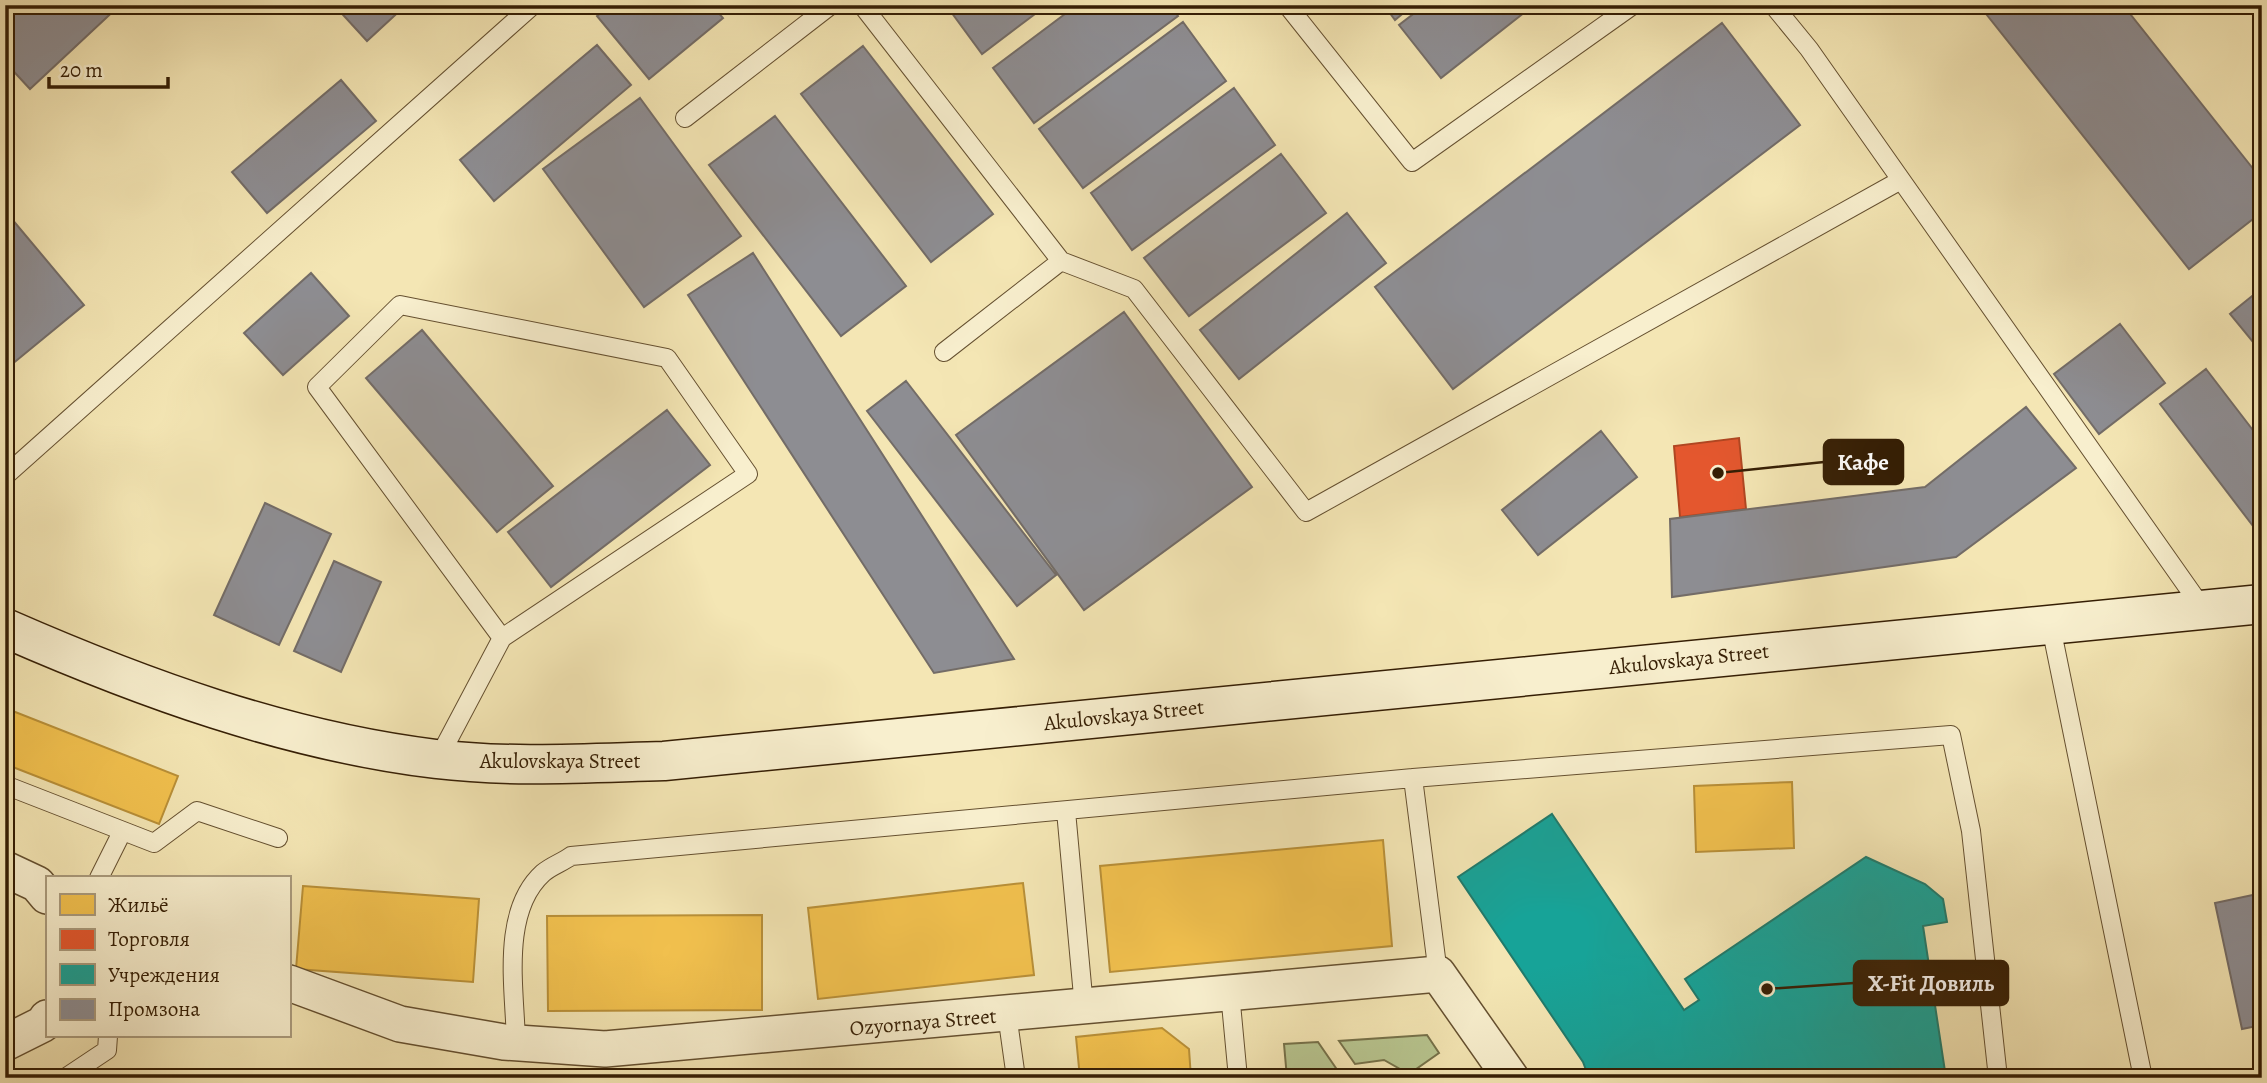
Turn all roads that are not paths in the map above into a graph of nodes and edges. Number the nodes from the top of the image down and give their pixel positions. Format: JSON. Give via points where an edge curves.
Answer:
{"nodes":[{"id":1,"x":533,"y":5,"type":"edge"},
{"id":2,"x":831,"y":5,"type":"edge"},
{"id":3,"x":862,"y":5,"type":"edge"},
{"id":4,"x":1287,"y":5,"type":"edge"},
{"id":5,"x":1633,"y":5,"type":"edge"},
{"id":6,"x":1773,"y":5,"type":"edge"},
{"id":7,"x":685,"y":118,"type":"dead end"},
{"id":8,"x":1901,"y":180,"type":"junction"},
{"id":9,"x":1061,"y":261,"type":"junction"},
{"id":10,"x":944,"y":352,"type":"dead end"},
{"id":11,"x":5,"y":475,"type":"edge"},
{"id":12,"x":2262,"y":604,"type":"edge"},
{"id":13,"x":2203,"y":609,"type":"junction"},
{"id":14,"x":2050,"y":622,"type":"junction"},
{"id":15,"x":5,"y":628,"type":"edge"},
{"id":16,"x":502,"y":638,"type":"junction"},
{"id":17,"x":438,"y":759,"type":"junction"},
{"id":18,"x":1413,"y":778,"type":"junction"},
{"id":19,"x":5,"y":785,"type":"edge"},
{"id":20,"x":1066,"y":811,"type":"junction"},
{"id":21,"x":122,"y":832,"type":"junction"},
{"id":22,"x":278,"y":838,"type":"dead end"},
{"id":23,"x":5,"y":869,"type":"edge"},
{"id":24,"x":100,"y":876,"type":"edge"},
{"id":25,"x":46,"y":895,"type":"edge"},
{"id":26,"x":1438,"y":974,"type":"junction"},
{"id":27,"x":290,"y":983,"type":"edge"},
{"id":28,"x":1230,"y":993,"type":"junction"},
{"id":29,"x":1084,"y":1007,"type":"junction"},
{"id":30,"x":1007,"y":1014,"type":"junction"},
{"id":31,"x":46,"y":1020,"type":"edge"},
{"id":32,"x":108,"y":1038,"type":"edge"},
{"id":33,"x":5,"y":1043,"type":"edge"},
{"id":34,"x":516,"y":1043,"type":"junction"},
{"id":35,"x":65,"y":1078,"type":"edge"},
{"id":36,"x":1016,"y":1078,"type":"edge"},
{"id":37,"x":1238,"y":1078,"type":"edge"},
{"id":38,"x":1511,"y":1078,"type":"edge"},
{"id":39,"x":1998,"y":1078,"type":"edge"},
{"id":40,"x":2143,"y":1078,"type":"edge"}],
"edges":[{"from":1,"to":11,"type":"lane"},
{"from":2,"to":7,"type":"lane"},
{"from":3,"to":9,"type":"lane"},
{"from":4,"to":5,"type":"lane","via":[[1412,162]]},
{"from":6,"to":8,"type":"lane","via":[[1810,49]]},
{"from":8,"to":9,"type":"lane","via":[[1306,512],[1134,289]]},
{"from":8,"to":13,"type":"lane"},
{"from":9,"to":10,"type":"lane"},
{"from":12,"to":13,"type":"street","name":"Akulovskaya Street"},
{"from":13,"to":14,"type":"street","name":"Akulovskaya Street"},
{"from":14,"to":17,"type":"street","name":"Akulovskaya Street","via":[[664,761],[542,764]]},
{"from":14,"to":40,"type":"lane"},
{"from":15,"to":17,"type":"street","name":"Akulovskaya Street","via":[[111,675],[281,728]]},
{"from":16,"to":16,"type":"lane","via":[[748,474],[667,358],[400,305],[317,387]]},
{"from":16,"to":17,"type":"lane"},
{"from":18,"to":20,"type":"lane"},
{"from":18,"to":26,"type":"lane"},
{"from":18,"to":39,"type":"lane","via":[[1951,735],[1971,831]]},
{"from":19,"to":21,"type":"lane"},
{"from":20,"to":29,"type":"lane"},
{"from":20,"to":34,"type":"lane","via":[[571,856],[544,873],[523,898],[514,926]]},
{"from":21,"to":22,"type":"lane","via":[[154,843],[197,811]]},
{"from":21,"to":24,"type":"lane"},
{"from":23,"to":25,"type":"street","via":[[37,884]]},
{"from":26,"to":28,"type":"street","name":"Ozyornaya Street"},
{"from":26,"to":38,"type":"street"},
{"from":27,"to":34,"type":"street","name":"Ozyornaya Street","via":[[400,1024]]},
{"from":28,"to":29,"type":"street","name":"Ozyornaya Street"},
{"from":28,"to":37,"type":"lane"},
{"from":29,"to":30,"type":"street","name":"Ozyornaya Street"},
{"from":30,"to":34,"type":"street","name":"Ozyornaya Street","via":[[605,1049]]},
{"from":30,"to":36,"type":"lane"},
{"from":31,"to":33,"type":"street"},
{"from":32,"to":35,"type":"lane","via":[[107,1050]]}]}
